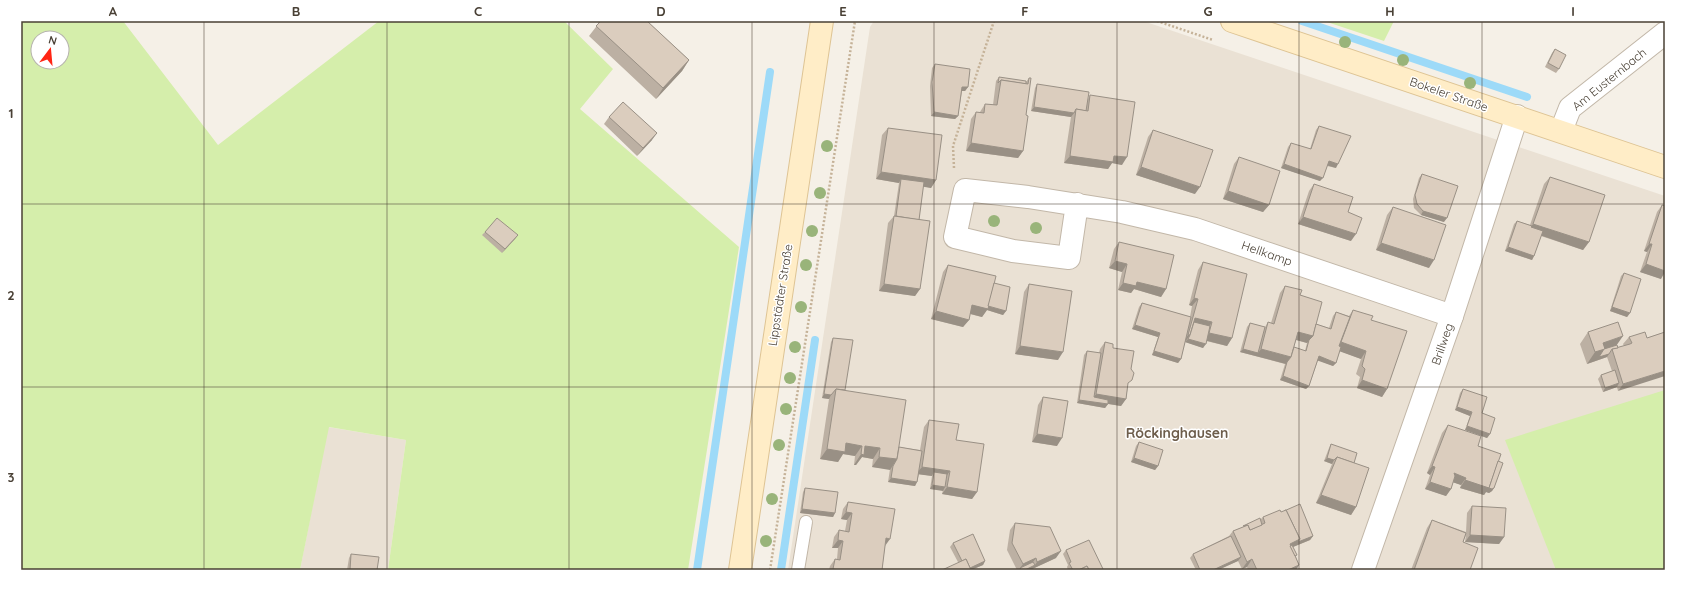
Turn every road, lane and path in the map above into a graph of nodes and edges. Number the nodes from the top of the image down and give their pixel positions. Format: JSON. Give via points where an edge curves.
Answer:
{"nodes":[{"id":1,"x":822,"y":21,"type":"edge"},
{"id":2,"x":855,"y":21,"type":"edge"},
{"id":3,"x":994,"y":21,"type":"edge"},
{"id":4,"x":1232,"y":21,"type":"edge"},
{"id":5,"x":1665,"y":33,"type":"edge"},
{"id":6,"x":1517,"y":116,"type":"junction"},
{"id":7,"x":1561,"y":131,"type":"junction"},
{"id":8,"x":1665,"y":167,"type":"edge"},
{"id":9,"x":965,"y":190,"type":"junction"},
{"id":10,"x":1077,"y":204,"type":"junction"},
{"id":11,"x":1452,"y":316,"type":"junction"},
{"id":12,"x":806,"y":522,"type":"dead end"},
{"id":13,"x":740,"y":570,"type":"edge"},
{"id":14,"x":770,"y":570,"type":"edge"},
{"id":15,"x":798,"y":570,"type":"edge"},
{"id":16,"x":1363,"y":570,"type":"edge"}],
"edges":[{"from":1,"to":13,"type":"street","name":"Lippstädter Straße"},
{"from":2,"to":14,"type":"path"},
{"from":3,"to":9,"type":"path","via":[[954,146],[954,174]]},
{"from":4,"to":6,"type":"street","name":"Bokeler Straße"},
{"from":5,"to":7,"type":"street","name":"Am Eusternbach","via":[[1570,108]]},
{"from":6,"to":7,"type":"street","name":"Bokeler Straße"},
{"from":6,"to":11,"type":"street","name":"Brillweg"},
{"from":7,"to":8,"type":"street","name":"Bokeler Straße"},
{"from":9,"to":10,"type":"street","name":"Hellkamp"},
{"from":9,"to":10,"type":"street","via":[[955,237],[1013,251],[1069,258]]},
{"from":10,"to":11,"type":"street","name":"Hellkamp","via":[[1195,229]]},
{"from":11,"to":16,"type":"street","name":"Brillweg"},
{"from":12,"to":15,"type":"lane"}]}
